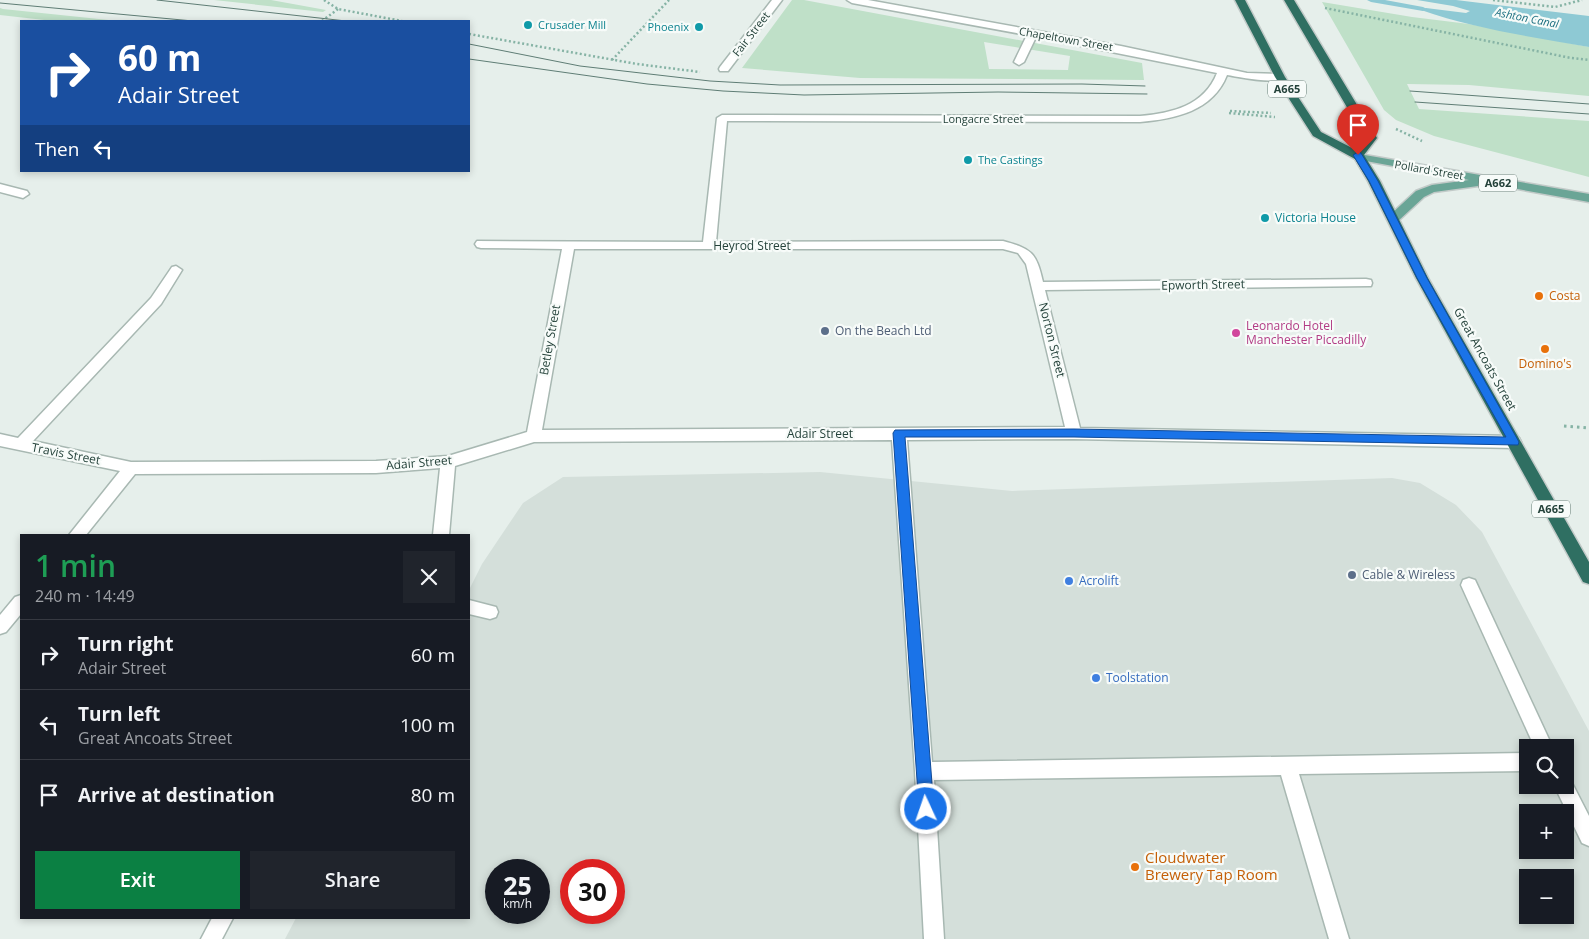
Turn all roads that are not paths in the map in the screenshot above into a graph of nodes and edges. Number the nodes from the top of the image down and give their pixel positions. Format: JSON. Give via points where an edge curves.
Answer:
{"nodes":[{"id":1,"x":777,"y":0,"type":"edge"},
{"id":2,"x":852,"y":0,"type":"edge"},
{"id":3,"x":1240,"y":0,"type":"edge"},
{"id":4,"x":1291,"y":3,"type":"edge"},
{"id":5,"x":1033,"y":33,"type":"junction"},
{"id":6,"x":1019,"y":62,"type":"dead end"},
{"id":7,"x":724,"y":69,"type":"road end"},
{"id":8,"x":1223,"y":71,"type":"junction"},
{"id":9,"x":1280,"y":77,"type":"junction"},
{"id":10,"x":1358,"y":156,"type":"junction"},
{"id":11,"x":1492,"y":182,"type":"junction"},
{"id":12,"x":0,"y":188,"type":"edge"},
{"id":13,"x":23,"y":194,"type":"dead end"},
{"id":14,"x":1589,"y":198,"type":"edge"},
{"id":15,"x":1392,"y":219,"type":"junction"},
{"id":16,"x":481,"y":244,"type":"dead end"},
{"id":17,"x":569,"y":244,"type":"junction"},
{"id":18,"x":709,"y":246,"type":"junction"},
{"id":19,"x":1022,"y":250,"type":"joint"},
{"id":20,"x":176,"y":270,"type":"dead end"},
{"id":21,"x":1366,"y":283,"type":"dead end"},
{"id":22,"x":1039,"y":286,"type":"junction"},
{"id":23,"x":899,"y":433,"type":"junction"},
{"id":24,"x":1074,"y":433,"type":"junction"},
{"id":25,"x":534,"y":436,"type":"junction"},
{"id":26,"x":0,"y":440,"type":"edge"},
{"id":27,"x":1514,"y":442,"type":"junction"},
{"id":28,"x":22,"y":445,"type":"junction"},
{"id":29,"x":448,"y":462,"type":"junction"},
{"id":30,"x":131,"y":468,"type":"junction"},
{"id":31,"x":78,"y":534,"type":"edge"},
{"id":32,"x":441,"y":534,"type":"edge"},
{"id":33,"x":1589,"y":576,"type":"edge"},
{"id":34,"x":1469,"y":585,"type":"dead end"},
{"id":35,"x":20,"y":603,"type":"edge"},
{"id":36,"x":470,"y":607,"type":"edge"},
{"id":37,"x":490,"y":612,"type":"dead end"},
{"id":38,"x":0,"y":628,"type":"edge"},
{"id":39,"x":1540,"y":739,"type":"edge"},
{"id":40,"x":1519,"y":762,"type":"edge"},
{"id":41,"x":1287,"y":765,"type":"junction"},
{"id":42,"x":924,"y":771,"type":"junction"},
{"id":43,"x":1568,"y":794,"type":"edge"},
{"id":44,"x":1589,"y":836,"type":"edge"},
{"id":45,"x":222,"y":919,"type":"edge"},
{"id":46,"x":211,"y":939,"type":"edge"},
{"id":47,"x":934,"y":939,"type":"edge"},
{"id":48,"x":1339,"y":939,"type":"edge"}],
"edges":[{"from":1,"to":7,"type":"street","name":"Fair Street"},
{"from":2,"to":5,"type":"street","name":"Chapeltown Street"},
{"from":3,"to":9,"type":"highway","number":"A665"},
{"from":4,"to":10,"type":"highway","via":[[1371,138]]},
{"from":5,"to":6,"type":"street"},
{"from":5,"to":8,"type":"street","name":"Chapeltown Street"},
{"from":8,"to":9,"type":"street","name":"Chapeltown Street"},
{"from":8,"to":18,"type":"street","name":"Longacre Street","via":[[1219,84],[1203,100],[1186,111],[1164,118],[722,118]]},
{"from":9,"to":10,"type":"highway","number":"A665","via":[[1318,136]]},
{"from":10,"to":11,"type":"main road","name":"Pollard Street","number":"A662"},
{"from":10,"to":15,"type":"highway","name":"Great Ancoats Street","number":"A665"},
{"from":11,"to":14,"type":"main road","name":"Pollard Street","number":"A662"},
{"from":11,"to":15,"type":"main road","via":[[1432,189],[1420,194]]},
{"from":12,"to":13,"type":"street"},
{"from":15,"to":27,"type":"highway","name":"Great Ancoats Street","number":"A665"},
{"from":16,"to":17,"type":"street","name":"Heyrod Street"},
{"from":17,"to":18,"type":"street","name":"Heyrod Street"},
{"from":17,"to":25,"type":"street","name":"Betley Street"},
{"from":18,"to":19,"type":"street","name":"Heyrod Street","via":[[1003,245]]},
{"from":19,"to":22,"type":"street","name":"Norton Street","via":[[1032,263]]},
{"from":20,"to":28,"type":"street","via":[[156,301]]},
{"from":21,"to":22,"type":"street","name":"Epworth Street"},
{"from":22,"to":24,"type":"street","name":"Norton Street"},
{"from":23,"to":24,"type":"street","name":"Adair Street"},
{"from":23,"to":25,"type":"street","name":"Adair Street"},
{"from":23,"to":42,"type":"street"},
{"from":24,"to":27,"type":"street","name":"Adair Street"},
{"from":25,"to":29,"type":"street","name":"Adair Street"},
{"from":26,"to":28,"type":"street","name":"Travis Street"},
{"from":27,"to":33,"type":"highway","name":"Great Ancoats Street","number":"A665"},
{"from":28,"to":30,"type":"street","name":"Travis Street"},
{"from":29,"to":30,"type":"street","name":"Adair Street","via":[[376,467]]},
{"from":29,"to":32,"type":"street"},
{"from":30,"to":31,"type":"street"},
{"from":34,"to":39,"type":"street"},
{"from":35,"to":38,"type":"street"},
{"from":36,"to":37,"type":"street"},
{"from":40,"to":41,"type":"street"},
{"from":41,"to":42,"type":"street"},
{"from":41,"to":48,"type":"street"},
{"from":42,"to":47,"type":"street"},
{"from":43,"to":44,"type":"street"},
{"from":45,"to":46,"type":"street"}]}
